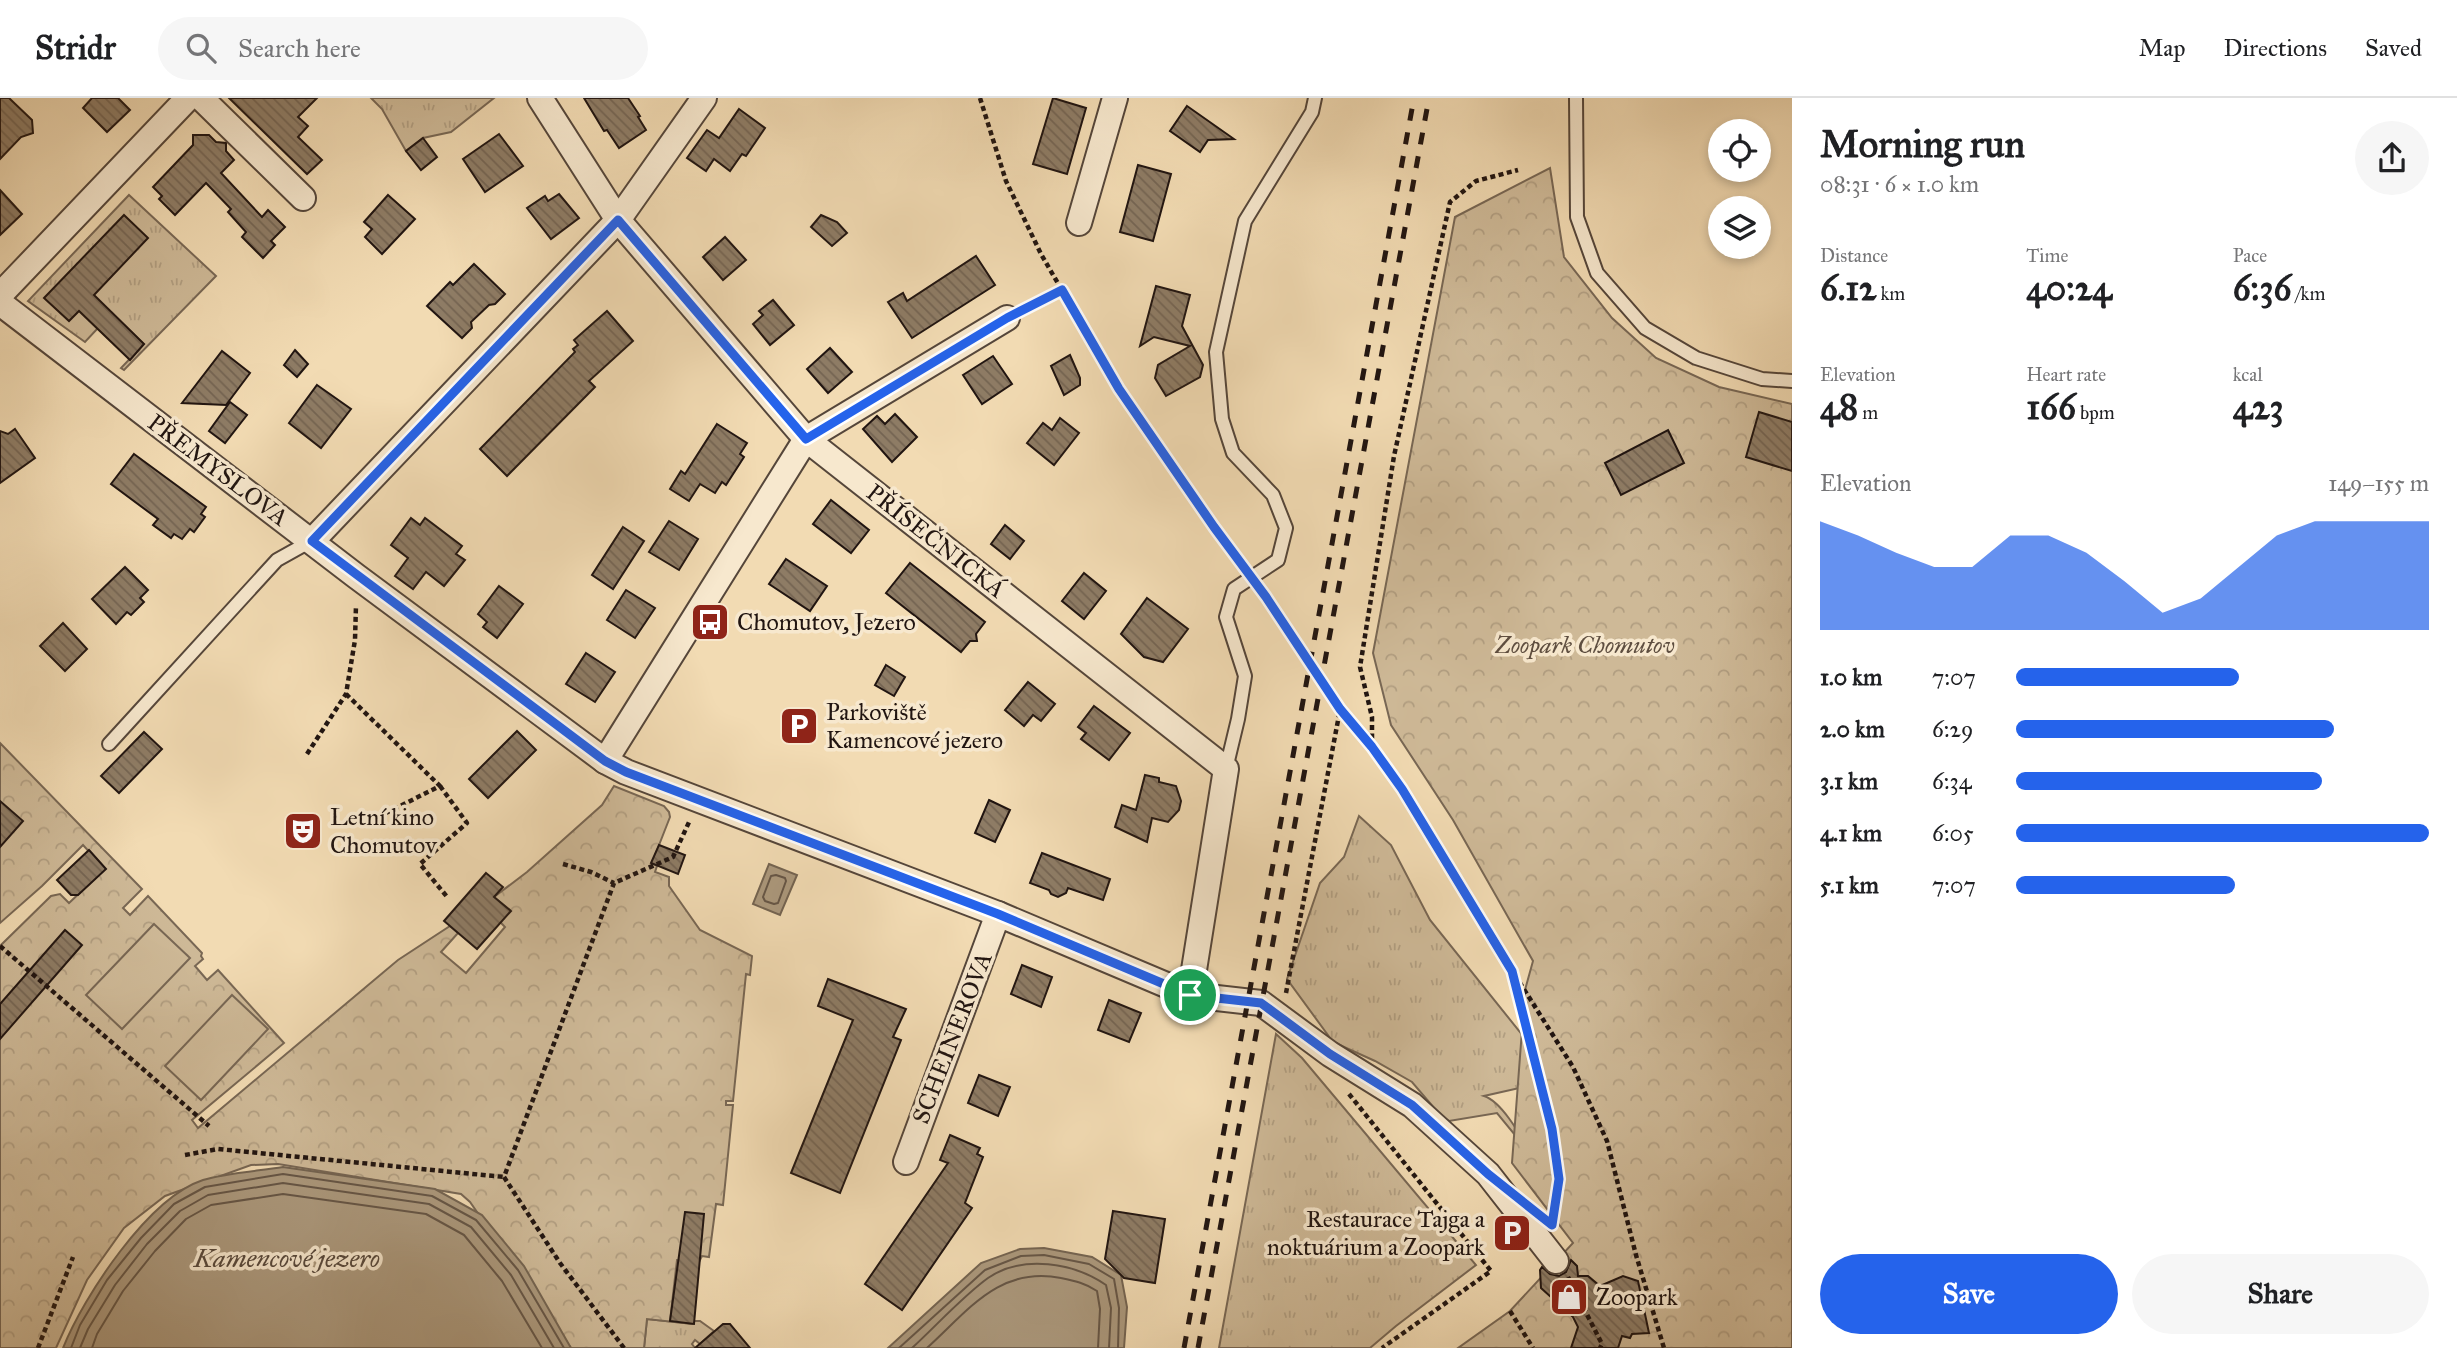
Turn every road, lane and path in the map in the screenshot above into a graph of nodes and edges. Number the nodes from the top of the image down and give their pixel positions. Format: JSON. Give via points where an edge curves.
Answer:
{"nodes":[{"id":1,"x":188,"y":98,"type":"edge"},
{"id":2,"x":201,"y":98,"type":"edge"},
{"id":3,"x":540,"y":98,"type":"edge"},
{"id":4,"x":704,"y":98,"type":"edge"},
{"id":5,"x":981,"y":98,"type":"edge"},
{"id":6,"x":1115,"y":98,"type":"edge"},
{"id":7,"x":1315,"y":98,"type":"edge"},
{"id":8,"x":1576,"y":98,"type":"edge"},
{"id":9,"x":1518,"y":170,"type":"dead end"},
{"id":10,"x":303,"y":198,"type":"dead end"},
{"id":11,"x":618,"y":220,"type":"junction"},
{"id":12,"x":1079,"y":223,"type":"dead end"},
{"id":13,"x":1062,"y":290,"type":"junction"},
{"id":14,"x":0,"y":295,"type":"edge"},
{"id":15,"x":0,"y":303,"type":"edge"},
{"id":16,"x":1007,"y":318,"type":"joint"},
{"id":17,"x":1792,"y":382,"type":"edge"},
{"id":18,"x":806,"y":439,"type":"junction"},
{"id":19,"x":312,"y":541,"type":"junction"},
{"id":20,"x":356,"y":576,"type":"junction"},
{"id":21,"x":346,"y":694,"type":"junction"},
{"id":22,"x":1340,"y":709,"type":"junction"},
{"id":23,"x":108,"y":744,"type":"dead end"},
{"id":24,"x":1372,"y":747,"type":"junction"},
{"id":25,"x":307,"y":754,"type":"dead end"},
{"id":26,"x":605,"y":761,"type":"junction"},
{"id":27,"x":1226,"y":769,"type":"junction"},
{"id":28,"x":440,"y":786,"type":"junction"},
{"id":29,"x":700,"y":800,"type":"junction"},
{"id":30,"x":370,"y":821,"type":"dead end"},
{"id":31,"x":563,"y":864,"type":"dead end"},
{"id":32,"x":614,"y":883,"type":"junction"},
{"id":33,"x":448,"y":898,"type":"dead end"},
{"id":34,"x":998,"y":914,"type":"junction"},
{"id":35,"x":0,"y":946,"type":"edge"},
{"id":36,"x":1512,"y":971,"type":"junction"},
{"id":37,"x":1190,"y":995,"type":"junction"},
{"id":38,"x":1292,"y":1025,"type":"junction"},
{"id":39,"x":1348,"y":1093,"type":"dead end"},
{"id":40,"x":209,"y":1126,"type":"dead end"},
{"id":41,"x":185,"y":1155,"type":"dead end"},
{"id":42,"x":906,"y":1162,"type":"dead end"},
{"id":43,"x":504,"y":1177,"type":"junction"},
{"id":44,"x":1541,"y":1216,"type":"dead end"},
{"id":45,"x":73,"y":1257,"type":"dead end"},
{"id":46,"x":1556,"y":1261,"type":"joint"},
{"id":47,"x":1510,"y":1311,"type":"dead end"},
{"id":48,"x":38,"y":1348,"type":"edge"},
{"id":49,"x":624,"y":1348,"type":"edge"},
{"id":50,"x":1382,"y":1348,"type":"edge"},
{"id":51,"x":1533,"y":1348,"type":"edge"},
{"id":52,"x":1600,"y":1348,"type":"edge"},
{"id":53,"x":1664,"y":1348,"type":"edge"}],
"edges":[{"from":1,"to":14,"type":"street"},
{"from":2,"to":10,"type":"street"},
{"from":3,"to":11,"type":"street","name":"PŘÍSEČNICKÁ"},
{"from":4,"to":11,"type":"street"},
{"from":5,"to":13,"type":"path","via":[[1006,181]]},
{"from":6,"to":12,"type":"street"},
{"from":7,"to":27,"type":"lane","via":[[1312,112],[1245,221],[1216,352],[1222,419],[1233,453],[1273,495],[1286,528],[1278,560],[1234,589],[1226,617],[1245,676]]},
{"from":8,"to":17,"type":"lane","via":[[1577,217],[1597,273],[1645,328],[1696,358],[1762,379]]},
{"from":9,"to":24,"type":"path","via":[[1476,181],[1450,202],[1394,456],[1360,667],[1372,717]]},
{"from":11,"to":18,"type":"street","name":"PŘÍSEČNICKÁ"},
{"from":11,"to":19,"type":"street"},
{"from":13,"to":16,"type":"path"},
{"from":13,"to":22,"type":"path","bridge":true,"via":[[1119,389]]},
{"from":15,"to":19,"type":"street","name":"PŘEMYSLOVA"},
{"from":16,"to":18,"type":"street"},
{"from":18,"to":26,"type":"street"},
{"from":18,"to":27,"type":"street","name":"PŘÍSEČNICKÁ"},
{"from":19,"to":20,"type":"street","name":"PŘEMYSLOVA"},
{"from":19,"to":23,"type":"lane","via":[[277,560]]},
{"from":20,"to":21,"type":"path","via":[[355,640]]},
{"from":20,"to":26,"type":"street","name":"PŘEMYSLOVA"},
{"from":21,"to":25,"type":"path"},
{"from":21,"to":28,"type":"path"},
{"from":22,"to":24,"type":"path"},
{"from":22,"to":38,"type":"path","via":[[1285,990]]},
{"from":24,"to":36,"type":"path"},
{"from":26,"to":29,"type":"street","name":"PŘEMYSLOVA"},
{"from":27,"to":37,"type":"street"},
{"from":28,"to":30,"type":"path"},
{"from":28,"to":33,"type":"path","via":[[467,823],[419,864]]},
{"from":29,"to":32,"type":"path","via":[[673,857]]},
{"from":29,"to":34,"type":"street","name":"PŘEMYSLOVA"},
{"from":31,"to":32,"type":"path"},
{"from":32,"to":43,"type":"path"},
{"from":34,"to":37,"type":"street","name":"PŘEMYSLOVA"},
{"from":34,"to":42,"type":"street","name":"SCHEINEROVA"},
{"from":35,"to":40,"type":"path"},
{"from":36,"to":44,"type":"path","via":[[1552,1129],[1559,1179],[1552,1225]]},
{"from":36,"to":53,"type":"path","via":[[1573,1067],[1606,1141]]},
{"from":37,"to":38,"type":"street","name":"PŘEMYSLOVA","via":[[1261,1003]]},
{"from":38,"to":46,"type":"street","name":"PŘEMYSLOVA","via":[[1412,1105],[1488,1174]]},
{"from":39,"to":50,"type":"path","via":[[1490,1271]]},
{"from":41,"to":43,"type":"path","via":[[218,1149]]},
{"from":43,"to":49,"type":"path","via":[[560,1263]]},
{"from":45,"to":48,"type":"path"},
{"from":46,"to":52,"type":"path","via":[[1573,1283]]},
{"from":47,"to":51,"type":"path"}]}
